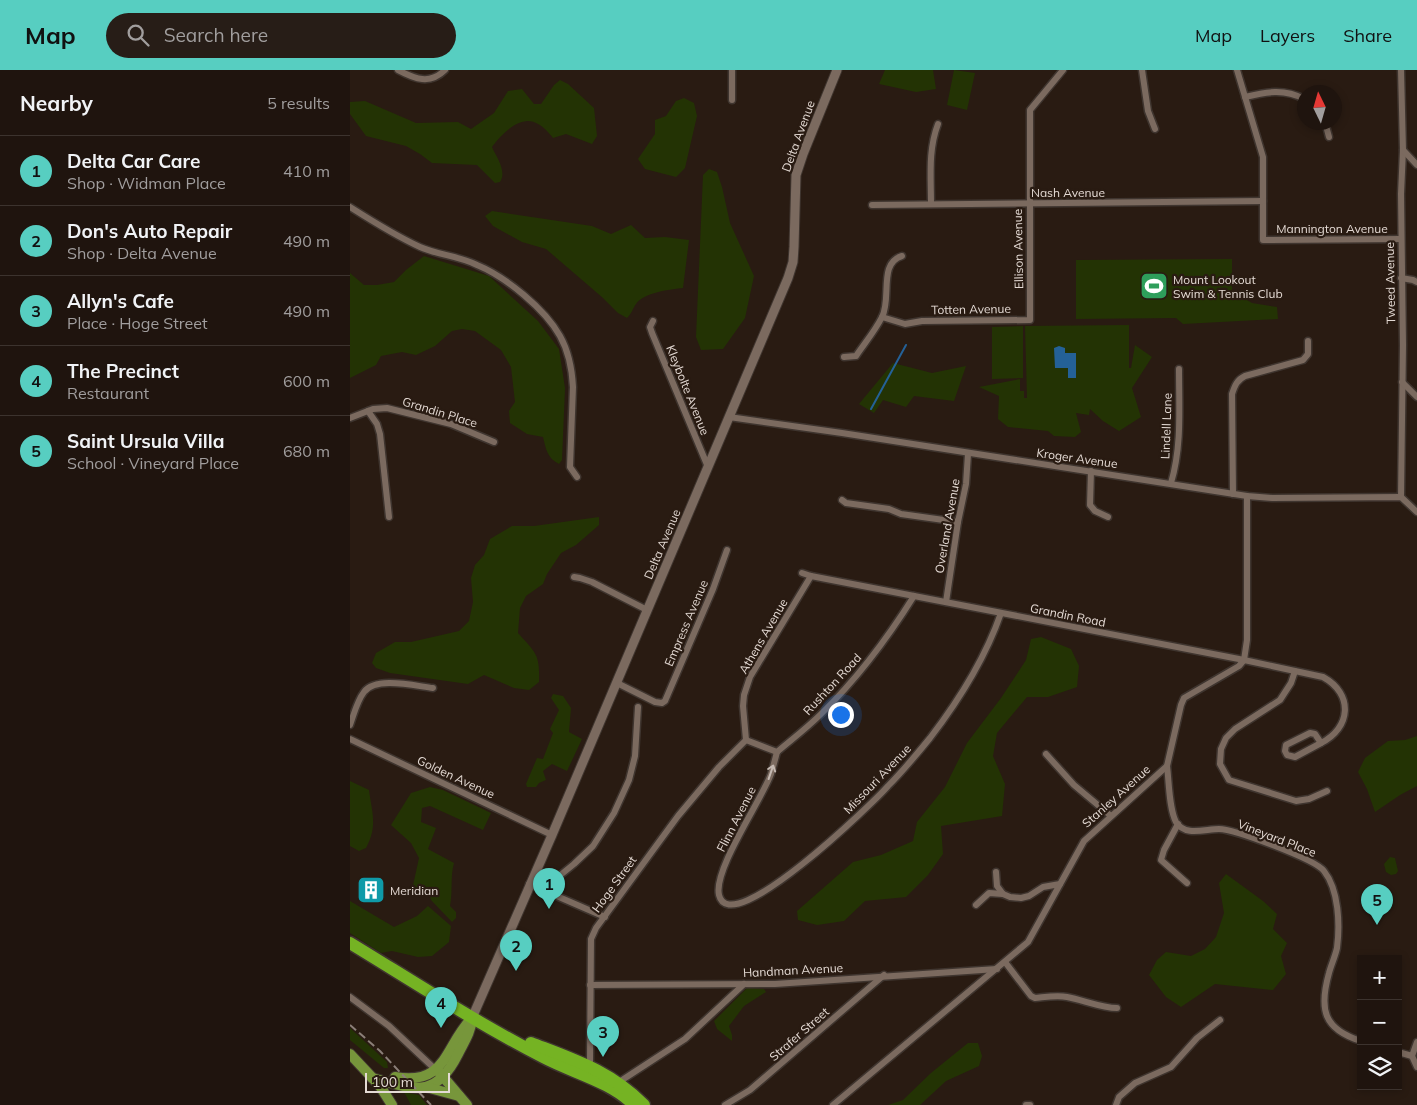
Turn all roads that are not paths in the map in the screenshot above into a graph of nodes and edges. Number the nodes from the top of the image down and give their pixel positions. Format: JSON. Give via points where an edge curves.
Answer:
{"nodes":[{"id":1,"x":398,"y":70,"type":"edge"},
{"id":2,"x":445,"y":70,"type":"edge"},
{"id":3,"x":732,"y":70,"type":"edge"},
{"id":4,"x":837,"y":70,"type":"edge"},
{"id":5,"x":1063,"y":70,"type":"edge"},
{"id":6,"x":1142,"y":70,"type":"edge"},
{"id":7,"x":1237,"y":70,"type":"edge"},
{"id":8,"x":1401,"y":70,"type":"edge"},
{"id":9,"x":1297,"y":96,"type":"edge"},
{"id":10,"x":1245,"y":97,"type":"junction"},
{"id":11,"x":732,"y":100,"type":"dead end"},
{"id":12,"x":938,"y":124,"type":"dead end"},
{"id":13,"x":1156,"y":129,"type":"dead end"},
{"id":14,"x":1327,"y":130,"type":"edge"},
{"id":15,"x":1329,"y":137,"type":"dead end"},
{"id":16,"x":1402,"y":150,"type":"junction"},
{"id":17,"x":1417,"y":165,"type":"edge"},
{"id":18,"x":1263,"y":201,"type":"junction"},
{"id":19,"x":1029,"y":203,"type":"junction"},
{"id":20,"x":931,"y":204,"type":"junction"},
{"id":21,"x":872,"y":205,"type":"dead end"},
{"id":22,"x":350,"y":207,"type":"edge"},
{"id":23,"x":1401,"y":239,"type":"junction"},
{"id":24,"x":902,"y":256,"type":"dead end"},
{"id":25,"x":1401,"y":278,"type":"junction"},
{"id":26,"x":1417,"y":282,"type":"edge"},
{"id":27,"x":882,"y":317,"type":"junction"},
{"id":28,"x":1030,"y":320,"type":"joint"},
{"id":29,"x":653,"y":321,"type":"dead end"},
{"id":30,"x":1308,"y":341,"type":"dead end"},
{"id":31,"x":844,"y":357,"type":"dead end"},
{"id":32,"x":1179,"y":369,"type":"dead end"},
{"id":33,"x":1402,"y":382,"type":"junction"},
{"id":34,"x":1417,"y":397,"type":"edge"},
{"id":35,"x":368,"y":410,"type":"junction"},
{"id":36,"x":729,"y":417,"type":"junction"},
{"id":37,"x":350,"y":418,"type":"edge"},
{"id":38,"x":494,"y":442,"type":"dead end"},
{"id":39,"x":968,"y":454,"type":"junction"},
{"id":40,"x":708,"y":468,"type":"junction"},
{"id":41,"x":1091,"y":471,"type":"junction"},
{"id":42,"x":577,"y":477,"type":"dead end"},
{"id":43,"x":1171,"y":483,"type":"junction"},
{"id":44,"x":1234,"y":494,"type":"junction"},
{"id":45,"x":1247,"y":496,"type":"junction"},
{"id":46,"x":1401,"y":497,"type":"junction"},
{"id":47,"x":842,"y":500,"type":"dead end"},
{"id":48,"x":1417,"y":512,"type":"edge"},
{"id":49,"x":1108,"y":517,"type":"dead end"},
{"id":50,"x":389,"y":518,"type":"dead end"},
{"id":51,"x":958,"y":522,"type":"junction"},
{"id":52,"x":727,"y":550,"type":"dead end"},
{"id":53,"x":802,"y":572,"type":"dead end"},
{"id":54,"x":811,"y":576,"type":"junction"},
{"id":55,"x":574,"y":577,"type":"dead end"},
{"id":56,"x":914,"y":596,"type":"junction"},
{"id":57,"x":946,"y":602,"type":"junction"},
{"id":58,"x":648,"y":610,"type":"junction"},
{"id":59,"x":1001,"y":613,"type":"junction"},
{"id":60,"x":1244,"y":660,"type":"junction"},
{"id":61,"x":1295,"y":671,"type":"junction"},
{"id":62,"x":616,"y":683,"type":"junction"},
{"id":63,"x":432,"y":688,"type":"dead end"},
{"id":64,"x":638,"y":707,"type":"dead end"},
{"id":65,"x":350,"y":725,"type":"edge"},
{"id":66,"x":350,"y":739,"type":"edge"},
{"id":67,"x":746,"y":740,"type":"junction"},
{"id":68,"x":1321,"y":743,"type":"junction"},
{"id":69,"x":777,"y":752,"type":"junction"},
{"id":70,"x":1046,"y":754,"type":"dead end"},
{"id":71,"x":1167,"y":766,"type":"junction"},
{"id":72,"x":1327,"y":791,"type":"dead end"},
{"id":73,"x":1111,"y":816,"type":"junction"},
{"id":74,"x":1178,"y":824,"type":"junction"},
{"id":75,"x":552,"y":835,"type":"junction"},
{"id":76,"x":996,"y":872,"type":"dead end"},
{"id":77,"x":1186,"y":883,"type":"dead end"},
{"id":78,"x":529,"y":884,"type":"junction"},
{"id":79,"x":1060,"y":884,"type":"junction"},
{"id":80,"x":542,"y":890,"type":"junction"},
{"id":81,"x":1003,"y":894,"type":"junction"},
{"id":82,"x":719,"y":896,"type":"joint"},
{"id":83,"x":976,"y":905,"type":"dead end"},
{"id":84,"x":604,"y":917,"type":"junction"},
{"id":85,"x":350,"y":943,"type":"edge"},
{"id":86,"x":1005,"y":962,"type":"junction"},
{"id":87,"x":997,"y":968,"type":"junction"},
{"id":88,"x":884,"y":976,"type":"junction"},
{"id":89,"x":744,"y":984,"type":"junction"},
{"id":90,"x":590,"y":985,"type":"junction"},
{"id":91,"x":350,"y":997,"type":"edge"},
{"id":92,"x":1117,"y":1008,"type":"dead end"},
{"id":93,"x":472,"y":1018,"type":"junction"},
{"id":94,"x":1220,"y":1020,"type":"dead end"},
{"id":95,"x":494,"y":1030,"type":"junction"},
{"id":96,"x":1357,"y":1040,"type":"edge"},
{"id":97,"x":1417,"y":1042,"type":"edge"},
{"id":98,"x":1402,"y":1053,"type":"edge"},
{"id":99,"x":350,"y":1054,"type":"edge"},
{"id":100,"x":1412,"y":1056,"type":"junction"},
{"id":101,"x":1417,"y":1067,"type":"edge"},
{"id":102,"x":586,"y":1071,"type":"junction"},
{"id":103,"x":440,"y":1073,"type":"junction"},
{"id":104,"x":372,"y":1078,"type":"junction"},
{"id":105,"x":615,"y":1085,"type":"junction"},
{"id":106,"x":426,"y":1087,"type":"junction"},
{"id":107,"x":459,"y":1096,"type":"junction"},
{"id":108,"x":392,"y":1105,"type":"edge"},
{"id":109,"x":467,"y":1105,"type":"edge"},
{"id":110,"x":634,"y":1105,"type":"edge"},
{"id":111,"x":644,"y":1105,"type":"edge"},
{"id":112,"x":725,"y":1105,"type":"edge"},
{"id":113,"x":833,"y":1105,"type":"edge"},
{"id":114,"x":1026,"y":1105,"type":"edge"},
{"id":115,"x":1030,"y":1105,"type":"edge"},
{"id":116,"x":1116,"y":1105,"type":"edge"}],
"edges":[{"from":1,"to":2,"type":"street","via":[[423,80],[434,78]]},
{"from":3,"to":11,"type":"street"},
{"from":4,"to":36,"type":"main road","name":"Delta Avenue","via":[[796,175],[793,262]]},
{"from":5,"to":19,"type":"street","name":"Ellison Avenue","via":[[1030,110]]},
{"from":6,"to":13,"type":"street","via":[[1148,111]]},
{"from":7,"to":10,"type":"street"},
{"from":8,"to":16,"type":"street","name":"Tweed Avenue"},
{"from":9,"to":10,"type":"street","via":[[1274,91]]},
{"from":10,"to":18,"type":"street","via":[[1263,156]]},
{"from":12,"to":20,"type":"street","via":[[931,153]]},
{"from":14,"to":15,"type":"street"},
{"from":16,"to":17,"type":"street"},
{"from":16,"to":23,"type":"street","name":"Tweed Avenue"},
{"from":18,"to":19,"type":"street","name":"Nash Avenue"},
{"from":18,"to":23,"type":"street","name":"Mannington Avenue","via":[[1263,240]]},
{"from":19,"to":20,"type":"street","name":"Nash Avenue"},
{"from":19,"to":28,"type":"street","name":"Ellison Avenue"},
{"from":20,"to":21,"type":"street","name":"Nash Avenue"},
{"from":22,"to":42,"type":"street","via":[[418,246],[467,260],[490,271],[518,291],[554,325],[566,348],[572,374],[570,467]]},
{"from":23,"to":25,"type":"street","name":"Tweed Avenue"},
{"from":24,"to":27,"type":"street","via":[[889,266],[886,307]]},
{"from":25,"to":26,"type":"street"},
{"from":25,"to":33,"type":"street","name":"Tweed Avenue"},
{"from":27,"to":28,"type":"street","name":"Totten Avenue","via":[[905,324]]},
{"from":27,"to":31,"type":"street","via":[[856,356]]},
{"from":29,"to":40,"type":"street","name":"Kleybolte Avenue","via":[[650,327]]},
{"from":30,"to":44,"type":"street","via":[[1308,354],[1303,360],[1246,376],[1235,385],[1232,394]]},
{"from":32,"to":43,"type":"street","name":"Lindell Lane","via":[[1180,433]]},
{"from":33,"to":34,"type":"street"},
{"from":33,"to":46,"type":"street","name":"Tweed Avenue"},
{"from":35,"to":37,"type":"street","name":"Grandin Place"},
{"from":35,"to":38,"type":"street","name":"Grandin Place","via":[[388,408],[430,418]]},
{"from":35,"to":50,"type":"street","via":[[380,434]]},
{"from":36,"to":39,"type":"street","name":"Kroger Avenue"},
{"from":36,"to":40,"type":"main road","name":"Delta Avenue"},
{"from":39,"to":41,"type":"street","name":"Kroger Avenue"},
{"from":39,"to":51,"type":"street","name":"Overland Avenue"},
{"from":40,"to":58,"type":"main road","name":"Delta Avenue"},
{"from":41,"to":43,"type":"street","name":"Kroger Avenue"},
{"from":41,"to":49,"type":"street","via":[[1090,505]]},
{"from":43,"to":44,"type":"street","name":"Kroger Avenue"},
{"from":44,"to":45,"type":"street","name":"Kroger Avenue"},
{"from":45,"to":46,"type":"street","name":"Kroger Avenue"},
{"from":45,"to":60,"type":"street","via":[[1247,640]]},
{"from":46,"to":48,"type":"street"},
{"from":47,"to":51,"type":"street","via":[[901,514]]},
{"from":51,"to":57,"type":"street","name":"Overland Avenue"},
{"from":52,"to":62,"type":"street","name":"Empress Avenue","via":[[667,698],[662,703],[655,702]]},
{"from":53,"to":54,"type":"street","name":"Grandin Road"},
{"from":54,"to":56,"type":"street","name":"Grandin Road"},
{"from":54,"to":67,"type":"street","name":"Athens Avenue","via":[[750,677],[743,706]]},
{"from":55,"to":58,"type":"street","via":[[592,582]]},
{"from":56,"to":57,"type":"street","name":"Grandin Road"},
{"from":56,"to":69,"type":"street","name":"Rushton Road","via":[[859,674],[819,716]]},
{"from":57,"to":59,"type":"street","name":"Grandin Road"},
{"from":58,"to":62,"type":"main road","name":"Delta Avenue"},
{"from":59,"to":60,"type":"street","name":"Grandin Road"},
{"from":59,"to":82,"type":"street","name":"Missouri Avenue","via":[[980,662],[956,702],[890,785],[840,832],[765,892],[735,903],[724,902]]},
{"from":60,"to":61,"type":"street","name":"Grandin Road"},
{"from":60,"to":71,"type":"street","name":"Stanley Avenue","via":[[1184,698]]},
{"from":61,"to":68,"type":"street","name":"Grandin Road","via":[[1323,677],[1342,696],[1344,720],[1332,738]]},
{"from":61,"to":72,"type":"street","via":[[1280,700],[1226,738],[1220,755],[1222,768],[1229,780],[1296,800],[1309,799]]},
{"from":62,"to":75,"type":"main road","name":"Delta Avenue"},
{"from":63,"to":65,"type":"street","via":[[384,683],[370,686],[362,694]]},
{"from":64,"to":80,"type":"street","via":[[635,756],[629,780],[614,812],[590,850]]},
{"from":66,"to":75,"type":"street","name":"Golden Avenue"},
{"from":67,"to":69,"type":"street"},
{"from":67,"to":84,"type":"street","name":"Hoge Street","via":[[719,766],[684,809]]},
{"from":68,"to":68,"type":"street","via":[[1315,734],[1310,733],[1286,745],[1285,751],[1295,757]]},
{"from":82,"to":69,"type":"street","name":"Flinn Avenue","one_way":true,"via":[[722,874],[771,774]]},
{"from":70,"to":73,"type":"street","via":[[1074,785]]},
{"from":71,"to":73,"type":"street","name":"Stanley Avenue"},
{"from":71,"to":74,"type":"street","via":[[1170,797]]},
{"from":73,"to":79,"type":"street","name":"Stanley Avenue","via":[[1084,841]]},
{"from":74,"to":77,"type":"street","via":[[1161,860]]},
{"from":74,"to":96,"type":"street","name":"Vineyard Place","via":[[1184,830],[1194,832],[1220,829],[1245,836],[1323,869],[1334,891],[1338,933],[1324,1006],[1329,1021],[1340,1032]]},
{"from":75,"to":78,"type":"main road","name":"Delta Avenue"},
{"from":76,"to":81,"type":"street","via":[[997,886]]},
{"from":78,"to":80,"type":"street"},
{"from":78,"to":93,"type":"main road","name":"Delta Avenue"},
{"from":79,"to":81,"type":"street","via":[[1043,887],[1021,898]]},
{"from":79,"to":86,"type":"street","name":"Stanley Avenue","via":[[1028,942]]},
{"from":80,"to":84,"type":"street"},
{"from":81,"to":83,"type":"street","via":[[989,893]]},
{"from":84,"to":90,"type":"street","name":"Hoge Street","via":[[591,940]]},
{"from":85,"to":93,"type":"highway"},
{"from":86,"to":87,"type":"street","name":"Stanley Avenue"},
{"from":86,"to":92,"type":"street","via":[[1035,998],[1064,997]]},
{"from":87,"to":88,"type":"street","name":"Handman Avenue"},
{"from":87,"to":113,"type":"street","name":"Stanley Avenue"},
{"from":88,"to":89,"type":"street","name":"Handman Avenue"},
{"from":88,"to":112,"type":"street","name":"Strafer Street","via":[[755,1086]]},
{"from":89,"to":90,"type":"street","name":"Handman Avenue"},
{"from":89,"to":105,"type":"street","via":[[685,1039]]},
{"from":90,"to":102,"type":"street","name":"Hoge Street","via":[[590,1061]]},
{"from":91,"to":103,"type":"street","via":[[389,1026]]},
{"from":93,"to":95,"type":"highway"},
{"from":93,"to":103,"type":"main road","name":"Delta Avenue","via":[[463,1027]]},
{"from":94,"to":116,"type":"street","via":[[1197,1038],[1171,1067],[1135,1083]]},
{"from":95,"to":102,"type":"highway"},
{"from":95,"to":102,"type":"highway","via":[[535,1053]]},
{"from":97,"to":100,"type":"street"},
{"from":98,"to":100,"type":"street"},
{"from":99,"to":104,"type":"main road"},
{"from":100,"to":101,"type":"street"},
{"from":102,"to":105,"type":"highway"},
{"from":103,"to":104,"type":"main road","via":[[416,1079]]},
{"from":103,"to":106,"type":"main road","name":"Delta Avenue","via":[[432,1085]]},
{"from":103,"to":107,"type":"main road"},
{"from":104,"to":106,"type":"main road"},
{"from":104,"to":108,"type":"main road"},
{"from":105,"to":110,"type":"highway"},
{"from":105,"to":111,"type":"highway"},
{"from":106,"to":107,"type":"main road"},
{"from":107,"to":109,"type":"main road"},
{"from":114,"to":115,"type":"street"}]}
